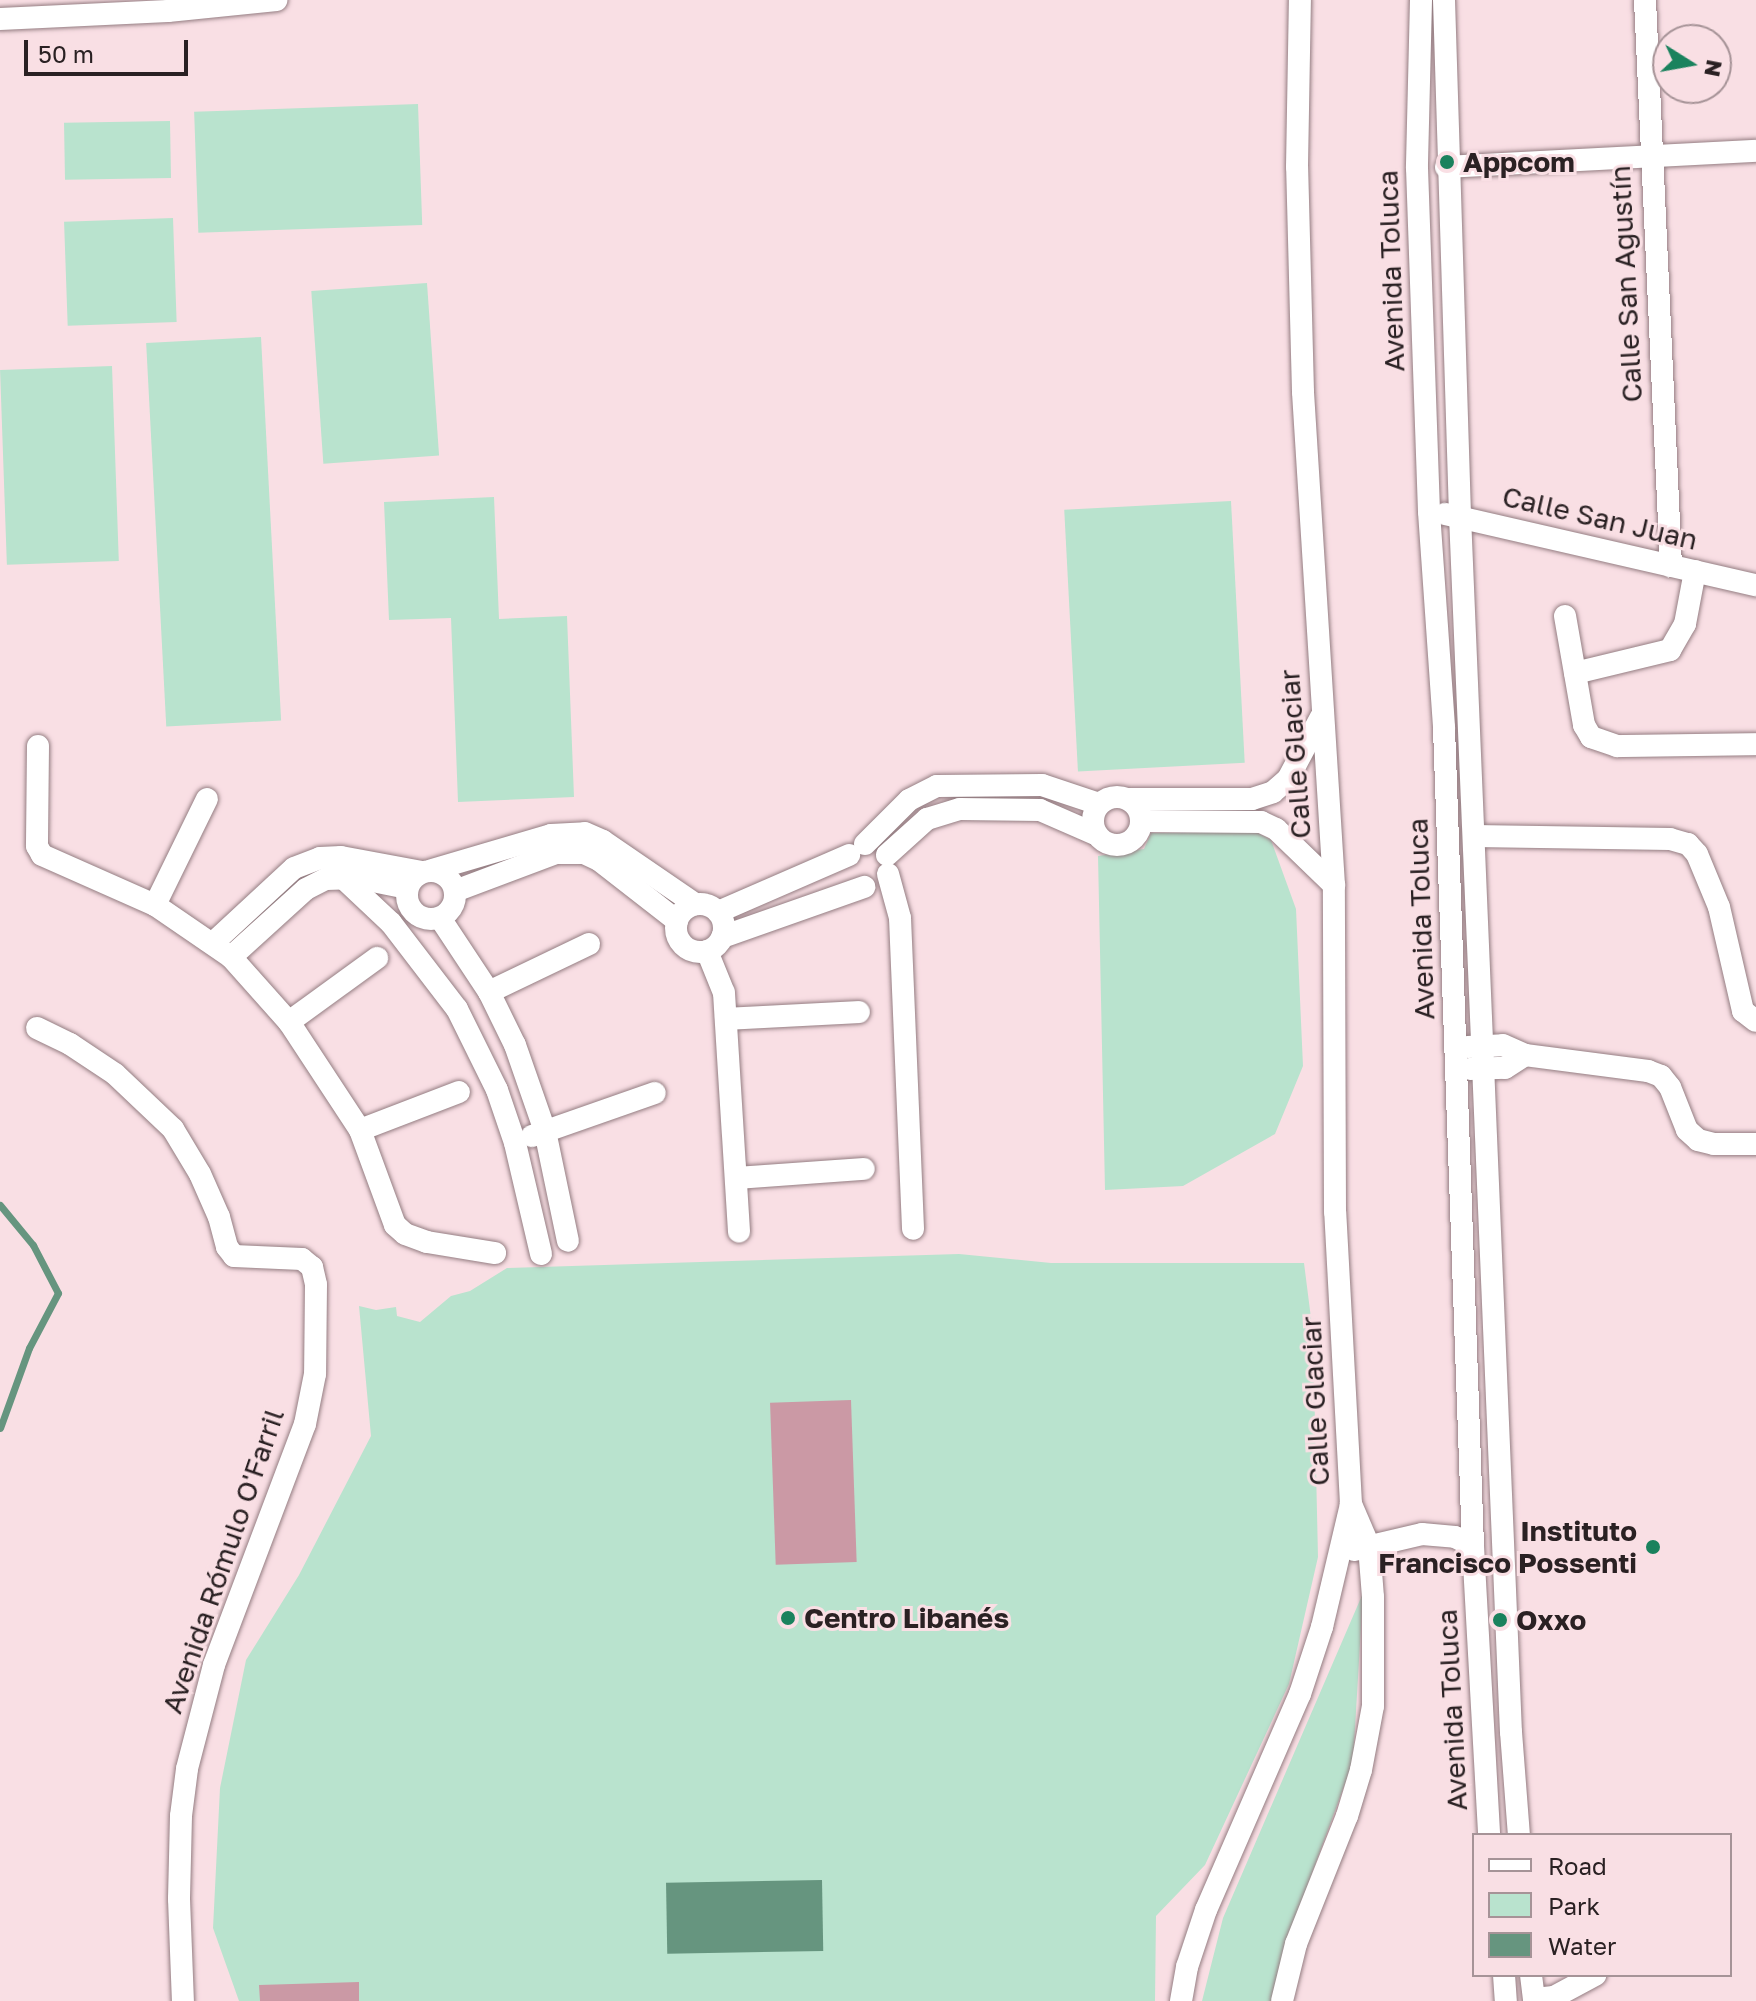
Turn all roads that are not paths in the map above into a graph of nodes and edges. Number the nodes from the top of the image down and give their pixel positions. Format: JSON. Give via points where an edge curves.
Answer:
{"nodes":[{"id":1,"x":276,"y":0,"type":"edge"},
{"id":2,"x":1300,"y":0,"type":"edge"},
{"id":3,"x":1421,"y":0,"type":"edge"},
{"id":4,"x":1444,"y":0,"type":"edge"},
{"id":5,"x":1645,"y":0,"type":"edge"},
{"id":6,"x":0,"y":19,"type":"edge"},
{"id":7,"x":1756,"y":151,"type":"edge"},
{"id":8,"x":1649,"y":158,"type":"junction"},
{"id":9,"x":1446,"y":167,"type":"junction"},
{"id":10,"x":1429,"y":512,"type":"junction"},
{"id":11,"x":1460,"y":516,"type":"junction"},
{"id":12,"x":1671,"y":566,"type":"junction"},
{"id":13,"x":1695,"y":571,"type":"junction"},
{"id":14,"x":1756,"y":585,"type":"edge"},
{"id":15,"x":1565,"y":616,"type":"dead end"},
{"id":16,"x":1575,"y":673,"type":"junction"},
{"id":17,"x":1322,"y":716,"type":"junction"},
{"id":18,"x":1756,"y":744,"type":"edge"},
{"id":19,"x":38,"y":746,"type":"dead end"},
{"id":20,"x":207,"y":799,"type":"dead end"},
{"id":21,"x":1130,"y":799,"type":"junction"},
{"id":22,"x":1099,"y":804,"type":"junction"},
{"id":23,"x":1142,"y":821,"type":"junction"},
{"id":24,"x":1095,"y":834,"type":"junction"},
{"id":25,"x":1474,"y":836,"type":"junction"},
{"id":26,"x":857,"y":850,"type":"junction"},
{"id":27,"x":888,"y":864,"type":"junction"},
{"id":28,"x":342,"y":877,"type":"junction"},
{"id":29,"x":420,"y":877,"type":"junction"},
{"id":30,"x":1334,"y":885,"type":"junction"},
{"id":31,"x":864,"y":887,"type":"junction"},
{"id":32,"x":455,"y":891,"type":"junction"},
{"id":33,"x":695,"y":904,"type":"junction"},
{"id":34,"x":155,"y":905,"type":"junction"},
{"id":35,"x":718,"y":912,"type":"junction"},
{"id":36,"x":440,"y":918,"type":"junction"},
{"id":37,"x":677,"y":921,"type":"junction"},
{"id":38,"x":213,"y":943,"type":"junction"},
{"id":39,"x":589,"y":944,"type":"dead end"},
{"id":40,"x":715,"y":944,"type":"junction"},
{"id":41,"x":231,"y":957,"type":"junction"},
{"id":42,"x":377,"y":958,"type":"dead end"},
{"id":43,"x":489,"y":992,"type":"junction"},
{"id":44,"x":859,"y":1012,"type":"dead end"},
{"id":45,"x":726,"y":1019,"type":"junction"},
{"id":46,"x":1756,"y":1021,"type":"edge"},
{"id":47,"x":289,"y":1022,"type":"junction"},
{"id":48,"x":37,"y":1028,"type":"dead end"},
{"id":49,"x":1482,"y":1057,"type":"junction"},
{"id":50,"x":1456,"y":1060,"type":"junction"},
{"id":51,"x":459,"y":1092,"type":"dead end"},
{"id":52,"x":655,"y":1093,"type":"dead end"},
{"id":53,"x":360,"y":1130,"type":"junction"},
{"id":54,"x":545,"y":1131,"type":"junction"},
{"id":55,"x":515,"y":1143,"type":"junction"},
{"id":56,"x":1756,"y":1144,"type":"edge"},
{"id":57,"x":864,"y":1169,"type":"dead end"},
{"id":58,"x":737,"y":1178,"type":"junction"},
{"id":59,"x":913,"y":1229,"type":"dead end"},
{"id":60,"x":739,"y":1232,"type":"dead end"},
{"id":61,"x":568,"y":1241,"type":"dead end"},
{"id":62,"x":495,"y":1253,"type":"dead end"},
{"id":63,"x":541,"y":1254,"type":"dead end"},
{"id":64,"x":1351,"y":1504,"type":"junction"},
{"id":65,"x":1369,"y":1546,"type":"junction"},
{"id":66,"x":1473,"y":1546,"type":"junction"},
{"id":67,"x":1339,"y":1554,"type":"junction"},
{"id":68,"x":1489,"y":1833,"type":"edge"},
{"id":69,"x":1519,"y":1833,"type":"edge"},
{"id":70,"x":1504,"y":1977,"type":"edge"},
{"id":71,"x":1531,"y":1977,"type":"edge"},
{"id":72,"x":1591,"y":1977,"type":"edge"},
{"id":73,"x":1534,"y":2000,"type":"edge"},
{"id":74,"x":183,"y":2001,"type":"edge"},
{"id":75,"x":1181,"y":2001,"type":"edge"},
{"id":76,"x":1282,"y":2001,"type":"edge"},
{"id":77,"x":1506,"y":2001,"type":"edge"}],
"edges":[{"from":1,"to":6,"type":"street"},
{"from":2,"to":17,"type":"street","name":"Calle Glaciar","via":[[1297,167],[1303,392]]},
{"from":3,"to":10,"type":"street","name":"Avenida Toluca","via":[[1417,168]]},
{"from":4,"to":9,"type":"street","name":"Avenida Toluca"},
{"from":5,"to":8,"type":"street","name":"Calle San Agustín"},
{"from":7,"to":8,"type":"street"},
{"from":8,"to":9,"type":"street"},
{"from":8,"to":12,"type":"street","name":"Calle San Agustín"},
{"from":9,"to":11,"type":"street","name":"Avenida Toluca"},
{"from":10,"to":11,"type":"street","name":"Calle San Juan"},
{"from":10,"to":50,"type":"street","name":"Avenida Toluca"},
{"from":11,"to":12,"type":"street","name":"Calle San Juan"},
{"from":11,"to":25,"type":"street","name":"Avenida Toluca"},
{"from":12,"to":13,"type":"street","name":"Calle San Juan"},
{"from":13,"to":14,"type":"street","name":"Calle San Juan"},
{"from":13,"to":16,"type":"street","via":[[1685,624],[1670,650]]},
{"from":15,"to":16,"type":"street"},
{"from":16,"to":18,"type":"street","via":[[1584,725],[1601,742]]},
{"from":17,"to":21,"type":"street","via":[[1288,779],[1273,792],[1252,799]]},
{"from":17,"to":30,"type":"street","name":"Calle Glaciar"},
{"from":19,"to":34,"type":"street","via":[[37,846],[42,855]]},
{"from":20,"to":34,"type":"street"},
{"from":21,"to":22,"type":"street","via":[[1119,796]]},
{"from":21,"to":23,"type":"street"},
{"from":22,"to":24,"type":"street"},
{"from":22,"to":26,"type":"street","via":[[1042,785],[937,786],[909,800]]},
{"from":23,"to":24,"type":"street","via":[[1139,834],[1129,843],[1105,843]]},
{"from":23,"to":30,"type":"street","via":[[1261,822],[1276,829]]},
{"from":24,"to":27,"type":"street","via":[[1040,810],[960,809],[927,819]]},
{"from":25,"to":46,"type":"street","via":[[1670,839],[1688,844],[1719,907],[1743,1011]]},
{"from":25,"to":49,"type":"street","name":"Avenida Toluca"},
{"from":26,"to":27,"type":"street","via":[[882,848]]},
{"from":26,"to":31,"type":"street","via":[[849,875]]},
{"from":26,"to":35,"type":"street"},
{"from":27,"to":31,"type":"street","via":[[874,887]]},
{"from":27,"to":59,"type":"street","via":[[900,918]]},
{"from":28,"to":29,"type":"street"},
{"from":28,"to":41,"type":"street","via":[[306,889]]},
{"from":28,"to":55,"type":"street","via":[[391,923],[457,1009],[497,1090]]},
{"from":29,"to":32,"type":"street","via":[[443,873]]},
{"from":29,"to":33,"type":"street","via":[[551,835],[585,833]]},
{"from":29,"to":36,"type":"street","via":[[411,909],[429,920]]},
{"from":29,"to":38,"type":"street","via":[[341,857],[320,858],[294,868]]},
{"from":30,"to":64,"type":"street","name":"Calle Glaciar","via":[[1335,1212]]},
{"from":31,"to":40,"type":"street"},
{"from":32,"to":36,"type":"street","via":[[449,912]]},
{"from":32,"to":37,"type":"street","via":[[556,853],[584,853]]},
{"from":33,"to":35,"type":"street"},
{"from":33,"to":37,"type":"street"},
{"from":34,"to":38,"type":"street"},
{"from":35,"to":40,"type":"street","via":[[724,924]]},
{"from":36,"to":43,"type":"street"},
{"from":37,"to":40,"type":"street","via":[[676,934],[683,945],[694,951]]},
{"from":38,"to":41,"type":"street"},
{"from":39,"to":43,"type":"street"},
{"from":40,"to":45,"type":"street"},
{"from":41,"to":47,"type":"street"},
{"from":42,"to":47,"type":"street"},
{"from":43,"to":54,"type":"street","via":[[515,1045]]},
{"from":44,"to":45,"type":"street"},
{"from":45,"to":58,"type":"street"},
{"from":47,"to":53,"type":"street"},
{"from":48,"to":74,"type":"street","name":"Avenida Rómulo O'Farril","via":[[115,1074],[173,1129],[200,1174],[234,1256],[302,1259],[312,1267],[316,1285],[315,1374],[305,1424],[198,1716],[181,1816]]},
{"from":49,"to":50,"type":"street"},
{"from":49,"to":56,"type":"street","via":[[1503,1045],[1525,1055],[1648,1071],[1670,1087],[1687,1130],[1698,1140]]},
{"from":49,"to":69,"type":"street","name":"Avenida Toluca"},
{"from":50,"to":66,"type":"street","name":"Avenida Toluca"},
{"from":51,"to":53,"type":"street"},
{"from":52,"to":54,"type":"street"},
{"from":53,"to":62,"type":"street","via":[[395,1225],[427,1242]]},
{"from":54,"to":55,"type":"street"},
{"from":54,"to":61,"type":"street"},
{"from":55,"to":63,"type":"street"},
{"from":57,"to":58,"type":"street"},
{"from":58,"to":60,"type":"street"},
{"from":64,"to":65,"type":"street","name":"Calle Glaciar"},
{"from":64,"to":67,"type":"street","name":"Calle Glaciar"},
{"from":65,"to":66,"type":"street","via":[[1422,1534],[1455,1537]]},
{"from":65,"to":67,"type":"street"},
{"from":65,"to":76,"type":"street","name":"Calle Glaciar","via":[[1373,1706],[1361,1770],[1296,1944]]},
{"from":66,"to":68,"type":"street","name":"Avenida Toluca"},
{"from":67,"to":75,"type":"street","name":"Calle Glaciar","via":[[1300,1694],[1206,1910]]},
{"from":70,"to":77,"type":"street"},
{"from":71,"to":73,"type":"street"},
{"from":72,"to":73,"type":"street","via":[[1554,1997]]}]}
